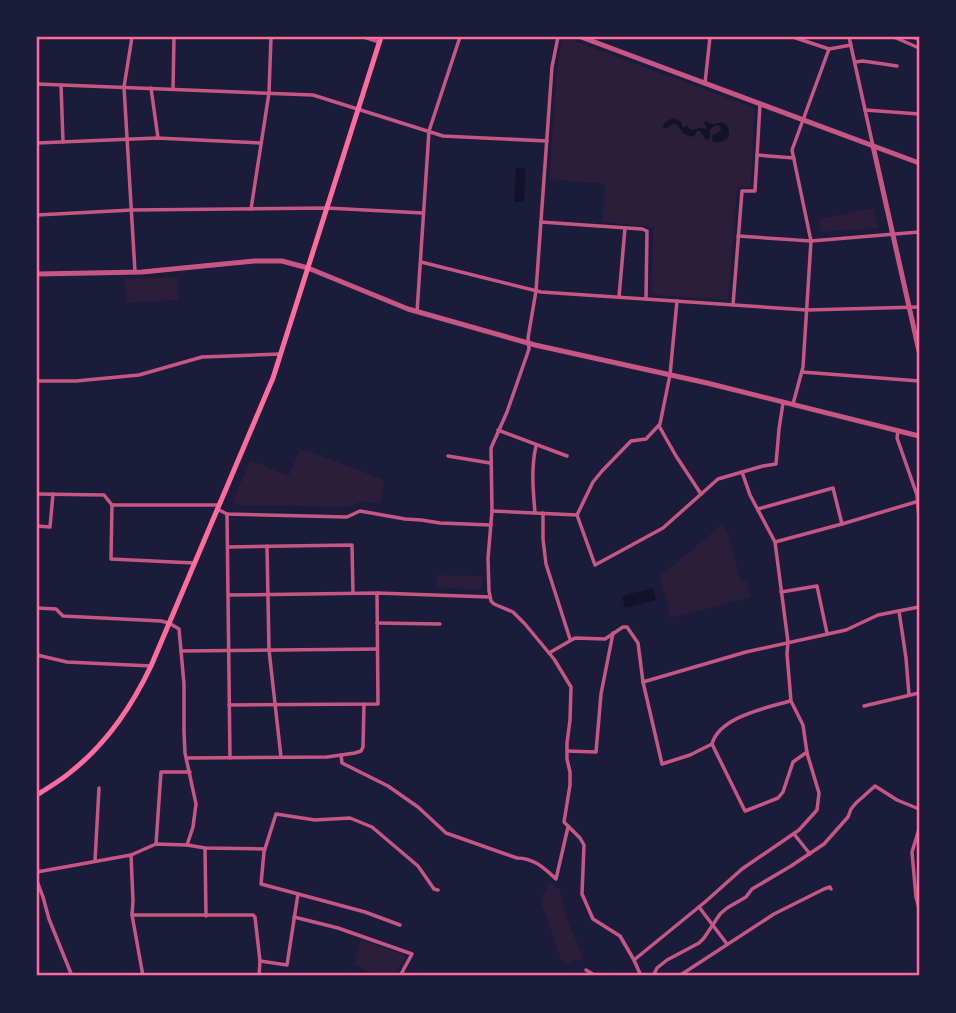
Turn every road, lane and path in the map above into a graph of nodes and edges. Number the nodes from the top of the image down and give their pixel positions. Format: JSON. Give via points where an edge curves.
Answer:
{"nodes":[{"id":1,"x":132,"y":37,"type":"edge"},
{"id":2,"x":174,"y":37,"type":"edge"},
{"id":3,"x":271,"y":37,"type":"edge"},
{"id":4,"x":363,"y":37,"type":"edge"},
{"id":5,"x":460,"y":37,"type":"edge"},
{"id":6,"x":558,"y":37,"type":"edge"},
{"id":7,"x":581,"y":37,"type":"edge"},
{"id":8,"x":710,"y":37,"type":"edge"},
{"id":9,"x":793,"y":37,"type":"edge"},
{"id":10,"x":849,"y":37,"type":"edge"},
{"id":11,"x":894,"y":37,"type":"edge"},
{"id":12,"x":380,"y":39,"type":"edge"},
{"id":13,"x":851,"y":45,"type":"junction"},
{"id":14,"x":919,"y":48,"type":"edge"},
{"id":15,"x":829,"y":49,"type":"junction"},
{"id":16,"x":855,"y":62,"type":"junction"},
{"id":17,"x":897,"y":66,"type":"dead end"},
{"id":18,"x":705,"y":83,"type":"junction"},
{"id":19,"x":37,"y":84,"type":"edge"},
{"id":20,"x":61,"y":85,"type":"junction"},
{"id":21,"x":124,"y":87,"type":"junction"},
{"id":22,"x":151,"y":88,"type":"junction"},
{"id":23,"x":173,"y":89,"type":"junction"},
{"id":24,"x":269,"y":93,"type":"junction"},
{"id":25,"x":760,"y":104,"type":"junction"},
{"id":26,"x":359,"y":110,"type":"junction"},
{"id":27,"x":865,"y":110,"type":"junction"},
{"id":28,"x":919,"y":114,"type":"edge"},
{"id":29,"x":802,"y":119,"type":"junction"},
{"id":30,"x":429,"y":131,"type":"junction"},
{"id":31,"x":158,"y":138,"type":"junction"},
{"id":32,"x":127,"y":139,"type":"junction"},
{"id":33,"x":547,"y":141,"type":"junction"},
{"id":34,"x":63,"y":142,"type":"junction"},
{"id":35,"x":37,"y":143,"type":"edge"},
{"id":36,"x":261,"y":143,"type":"junction"},
{"id":37,"x":873,"y":146,"type":"junction"},
{"id":38,"x":757,"y":155,"type":"junction"},
{"id":39,"x":794,"y":158,"type":"junction"},
{"id":40,"x":919,"y":163,"type":"edge"},
{"id":41,"x":327,"y":208,"type":"junction"},
{"id":42,"x":251,"y":209,"type":"junction"},
{"id":43,"x":132,"y":210,"type":"junction"},
{"id":44,"x":423,"y":214,"type":"junction"},
{"id":45,"x":37,"y":215,"type":"edge"},
{"id":46,"x":541,"y":222,"type":"junction"},
{"id":47,"x":625,"y":228,"type":"junction"},
{"id":48,"x":919,"y":233,"type":"edge"},
{"id":49,"x":893,"y":234,"type":"junction"},
{"id":50,"x":737,"y":236,"type":"junction"},
{"id":51,"x":811,"y":241,"type":"junction"},
{"id":52,"x":421,"y":262,"type":"junction"},
{"id":53,"x":308,"y":268,"type":"junction"},
{"id":54,"x":135,"y":272,"type":"junction"},
{"id":55,"x":37,"y":274,"type":"edge"},
{"id":56,"x":536,"y":291,"type":"junction"},
{"id":57,"x":619,"y":297,"type":"junction"},
{"id":58,"x":646,"y":299,"type":"junction"},
{"id":59,"x":677,"y":301,"type":"junction"},
{"id":60,"x":733,"y":305,"type":"junction"},
{"id":61,"x":909,"y":307,"type":"junction"},
{"id":62,"x":919,"y":307,"type":"edge"},
{"id":63,"x":807,"y":310,"type":"junction"},
{"id":64,"x":417,"y":312,"type":"junction"},
{"id":65,"x":530,"y":344,"type":"junction"},
{"id":66,"x":919,"y":351,"type":"edge"},
{"id":67,"x":281,"y":354,"type":"junction"},
{"id":68,"x":802,"y":372,"type":"junction"},
{"id":69,"x":670,"y":375,"type":"junction"},
{"id":70,"x":37,"y":381,"type":"edge"},
{"id":71,"x":919,"y":381,"type":"edge"},
{"id":72,"x":783,"y":403,"type":"junction"},
{"id":73,"x":793,"y":406,"type":"junction"},
{"id":74,"x":659,"y":426,"type":"junction"},
{"id":75,"x":498,"y":430,"type":"junction"},
{"id":76,"x":898,"y":431,"type":"junction"},
{"id":77,"x":919,"y":436,"type":"edge"},
{"id":78,"x":536,"y":445,"type":"junction"},
{"id":79,"x":449,"y":456,"type":"dead end"},
{"id":80,"x":568,"y":456,"type":"dead end"},
{"id":81,"x":490,"y":463,"type":"junction"},
{"id":82,"x":743,"y":472,"type":"junction"},
{"id":83,"x":37,"y":494,"type":"edge"},
{"id":84,"x":53,"y":494,"type":"junction"},
{"id":85,"x":701,"y":494,"type":"junction"},
{"id":86,"x":918,"y":501,"type":"edge"},
{"id":87,"x":112,"y":505,"type":"junction"},
{"id":88,"x":218,"y":507,"type":"junction"},
{"id":89,"x":758,"y":509,"type":"junction"},
{"id":90,"x":492,"y":511,"type":"junction"},
{"id":91,"x":535,"y":513,"type":"junction"},
{"id":92,"x":543,"y":513,"type":"junction"},
{"id":93,"x":227,"y":514,"type":"junction"},
{"id":94,"x":577,"y":515,"type":"junction"},
{"id":95,"x":919,"y":518,"type":"edge"},
{"id":96,"x":491,"y":524,"type":"junction"},
{"id":97,"x":842,"y":524,"type":"junction"},
{"id":98,"x":37,"y":526,"type":"edge"},
{"id":99,"x":775,"y":542,"type":"junction"},
{"id":100,"x":267,"y":545,"type":"junction"},
{"id":101,"x":228,"y":547,"type":"junction"},
{"id":102,"x":194,"y":563,"type":"junction"},
{"id":103,"x":781,"y":592,"type":"junction"},
{"id":104,"x":353,"y":593,"type":"junction"},
{"id":105,"x":377,"y":593,"type":"junction"},
{"id":106,"x":268,"y":594,"type":"junction"},
{"id":107,"x":229,"y":595,"type":"junction"},
{"id":108,"x":490,"y":597,"type":"junction"},
{"id":109,"x":919,"y":607,"type":"edge"},
{"id":110,"x":37,"y":608,"type":"edge"},
{"id":111,"x":899,"y":611,"type":"junction"},
{"id":112,"x":169,"y":623,"type":"junction"},
{"id":113,"x":377,"y":624,"type":"junction"},
{"id":114,"x":440,"y":624,"type":"dead end"},
{"id":115,"x":613,"y":633,"type":"junction"},
{"id":116,"x":827,"y":633,"type":"junction"},
{"id":117,"x":570,"y":639,"type":"junction"},
{"id":118,"x":788,"y":642,"type":"junction"},
{"id":119,"x":377,"y":649,"type":"junction"},
{"id":120,"x":269,"y":650,"type":"junction"},
{"id":121,"x":181,"y":651,"type":"junction"},
{"id":122,"x":229,"y":651,"type":"junction"},
{"id":123,"x":549,"y":653,"type":"junction"},
{"id":124,"x":37,"y":655,"type":"edge"},
{"id":125,"x":151,"y":666,"type":"junction"},
{"id":126,"x":643,"y":682,"type":"junction"},
{"id":127,"x":919,"y":693,"type":"edge"},
{"id":128,"x":909,"y":695,"type":"junction"},
{"id":129,"x":791,"y":701,"type":"junction"},
{"id":130,"x":276,"y":704,"type":"junction"},
{"id":131,"x":364,"y":704,"type":"junction"},
{"id":132,"x":229,"y":705,"type":"junction"},
{"id":133,"x":863,"y":706,"type":"dead end"},
{"id":134,"x":712,"y":744,"type":"junction"},
{"id":135,"x":567,"y":751,"type":"junction"},
{"id":136,"x":807,"y":752,"type":"junction"},
{"id":137,"x":341,"y":755,"type":"junction"},
{"id":138,"x":281,"y":757,"type":"junction"},
{"id":139,"x":187,"y":758,"type":"junction"},
{"id":140,"x":230,"y":758,"type":"junction"},
{"id":141,"x":190,"y":772,"type":"junction"},
{"id":142,"x":99,"y":788,"type":"dead end"},
{"id":143,"x":37,"y":795,"type":"edge"},
{"id":144,"x":919,"y":809,"type":"edge"},
{"id":145,"x":569,"y":827,"type":"junction"},
{"id":146,"x":919,"y":829,"type":"edge"},
{"id":147,"x":794,"y":834,"type":"junction"},
{"id":148,"x":156,"y":844,"type":"junction"},
{"id":149,"x":187,"y":845,"type":"junction"},
{"id":150,"x":205,"y":848,"type":"junction"},
{"id":151,"x":264,"y":849,"type":"junction"},
{"id":152,"x":810,"y":854,"type":"junction"},
{"id":153,"x":131,"y":855,"type":"junction"},
{"id":154,"x":95,"y":861,"type":"junction"},
{"id":155,"x":37,"y":872,"type":"edge"},
{"id":156,"x":37,"y":881,"type":"edge"},
{"id":157,"x":831,"y":889,"type":"dead end"},
{"id":158,"x":439,"y":890,"type":"dead end"},
{"id":159,"x":298,"y":894,"type":"junction"},
{"id":160,"x":699,"y":907,"type":"junction"},
{"id":161,"x":919,"y":908,"type":"edge"},
{"id":162,"x":132,"y":915,"type":"junction"},
{"id":163,"x":206,"y":916,"type":"junction"},
{"id":164,"x":294,"y":917,"type":"junction"},
{"id":165,"x":713,"y":924,"type":"junction"},
{"id":166,"x":400,"y":925,"type":"dead end"},
{"id":167,"x":727,"y":944,"type":"junction"},
{"id":168,"x":634,"y":960,"type":"junction"},
{"id":169,"x":260,"y":961,"type":"junction"},
{"id":170,"x":586,"y":970,"type":"dead end"},
{"id":171,"x":72,"y":976,"type":"edge"},
{"id":172,"x":143,"y":976,"type":"edge"},
{"id":173,"x":259,"y":976,"type":"edge"},
{"id":174,"x":400,"y":976,"type":"edge"},
{"id":175,"x":596,"y":976,"type":"edge"},
{"id":176,"x":641,"y":976,"type":"edge"},
{"id":177,"x":653,"y":976,"type":"edge"},
{"id":178,"x":679,"y":976,"type":"edge"}],
"edges":[{"from":1,"to":21,"type":"street"},
{"from":2,"to":23,"type":"street"},
{"from":3,"to":24,"type":"street"},
{"from":4,"to":12,"type":"street"},
{"from":5,"to":30,"type":"street"},
{"from":6,"to":33,"type":"street"},
{"from":7,"to":18,"type":"street"},
{"from":8,"to":18,"type":"street"},
{"from":9,"to":15,"type":"street"},
{"from":10,"to":13,"type":"street"},
{"from":11,"to":14,"type":"street"},
{"from":12,"to":26,"type":"main road"},
{"from":13,"to":15,"type":"street"},
{"from":13,"to":16,"type":"street"},
{"from":15,"to":29,"type":"street"},
{"from":16,"to":17,"type":"street"},
{"from":16,"to":27,"type":"street"},
{"from":18,"to":25,"type":"street"},
{"from":19,"to":20,"type":"street"},
{"from":20,"to":21,"type":"street"},
{"from":20,"to":34,"type":"street"},
{"from":21,"to":22,"type":"street"},
{"from":21,"to":32,"type":"street"},
{"from":22,"to":23,"type":"street"},
{"from":22,"to":31,"type":"street"},
{"from":23,"to":24,"type":"street"},
{"from":24,"to":26,"type":"street","via":[[313,95]]},
{"from":24,"to":36,"type":"street"},
{"from":25,"to":29,"type":"street"},
{"from":25,"to":38,"type":"street"},
{"from":26,"to":30,"type":"street"},
{"from":26,"to":41,"type":"main road"},
{"from":27,"to":28,"type":"street"},
{"from":27,"to":37,"type":"street"},
{"from":29,"to":37,"type":"street"},
{"from":29,"to":39,"type":"street","via":[[792,150]]},
{"from":30,"to":33,"type":"street","via":[[443,136]]},
{"from":30,"to":44,"type":"street"},
{"from":31,"to":32,"type":"street"},
{"from":31,"to":36,"type":"street"},
{"from":32,"to":34,"type":"street"},
{"from":32,"to":43,"type":"street"},
{"from":33,"to":46,"type":"street"},
{"from":34,"to":35,"type":"street"},
{"from":36,"to":42,"type":"street"},
{"from":37,"to":40,"type":"street"},
{"from":37,"to":49,"type":"street"},
{"from":38,"to":39,"type":"street"},
{"from":38,"to":50,"type":"street","via":[[755,191],[742,191]]},
{"from":39,"to":51,"type":"street"},
{"from":41,"to":42,"type":"street"},
{"from":41,"to":44,"type":"street"},
{"from":41,"to":53,"type":"main road"},
{"from":42,"to":43,"type":"street"},
{"from":43,"to":45,"type":"street"},
{"from":43,"to":54,"type":"street"},
{"from":44,"to":52,"type":"street"},
{"from":46,"to":47,"type":"street"},
{"from":46,"to":56,"type":"street"},
{"from":47,"to":57,"type":"street"},
{"from":47,"to":58,"type":"street","via":[[648,234]]},
{"from":48,"to":49,"type":"street"},
{"from":49,"to":51,"type":"street"},
{"from":49,"to":61,"type":"street"},
{"from":50,"to":51,"type":"street"},
{"from":50,"to":60,"type":"street"},
{"from":51,"to":63,"type":"street"},
{"from":52,"to":56,"type":"street"},
{"from":52,"to":64,"type":"street"},
{"from":53,"to":54,"type":"street","via":[[282,261],[254,261]]},
{"from":53,"to":64,"type":"street"},
{"from":53,"to":67,"type":"main road"},
{"from":54,"to":55,"type":"street"},
{"from":56,"to":57,"type":"street"},
{"from":56,"to":65,"type":"street"},
{"from":57,"to":58,"type":"street"},
{"from":58,"to":59,"type":"street"},
{"from":59,"to":60,"type":"street"},
{"from":59,"to":69,"type":"street"},
{"from":60,"to":63,"type":"street"},
{"from":61,"to":62,"type":"street"},
{"from":61,"to":63,"type":"street"},
{"from":61,"to":66,"type":"street"},
{"from":63,"to":68,"type":"street"},
{"from":64,"to":65,"type":"street"},
{"from":65,"to":69,"type":"street"},
{"from":65,"to":75,"type":"street"},
{"from":67,"to":70,"type":"street","via":[[202,358],[139,375]]},
{"from":67,"to":88,"type":"main road"},
{"from":68,"to":71,"type":"street"},
{"from":68,"to":73,"type":"street"},
{"from":69,"to":72,"type":"street"},
{"from":69,"to":74,"type":"street"},
{"from":72,"to":73,"type":"street"},
{"from":72,"to":82,"type":"street","via":[[776,464]]},
{"from":73,"to":76,"type":"street"},
{"from":74,"to":85,"type":"street"},
{"from":74,"to":94,"type":"street","via":[[646,439],[631,441],[603,471]]},
{"from":75,"to":78,"type":"street"},
{"from":75,"to":81,"type":"street"},
{"from":76,"to":77,"type":"street"},
{"from":76,"to":86,"type":"street"},
{"from":78,"to":80,"type":"street"},
{"from":78,"to":91,"type":"street","via":[[532,462]]},
{"from":79,"to":81,"type":"street"},
{"from":81,"to":90,"type":"street"},
{"from":82,"to":85,"type":"street","via":[[718,479]]},
{"from":82,"to":89,"type":"street"},
{"from":83,"to":84,"type":"street"},
{"from":84,"to":87,"type":"street","via":[[104,495]]},
{"from":84,"to":98,"type":"street","via":[[50,527]]},
{"from":85,"to":94,"type":"street","via":[[663,528],[595,565]]},
{"from":86,"to":95,"type":"street"},
{"from":86,"to":97,"type":"street"},
{"from":87,"to":88,"type":"street"},
{"from":87,"to":102,"type":"street","via":[[111,559]]},
{"from":88,"to":93,"type":"street"},
{"from":88,"to":102,"type":"main road"},
{"from":89,"to":97,"type":"street","via":[[833,488]]},
{"from":89,"to":99,"type":"street"},
{"from":90,"to":91,"type":"street"},
{"from":90,"to":96,"type":"street"},
{"from":91,"to":92,"type":"street"},
{"from":92,"to":94,"type":"street"},
{"from":92,"to":117,"type":"street","via":[[546,564]]},
{"from":93,"to":96,"type":"street","via":[[347,517],[360,511],[440,523]]},
{"from":93,"to":101,"type":"street"},
{"from":96,"to":108,"type":"street"},
{"from":97,"to":99,"type":"street"},
{"from":99,"to":103,"type":"street"},
{"from":100,"to":101,"type":"street"},
{"from":100,"to":104,"type":"street","via":[[352,545]]},
{"from":100,"to":106,"type":"street"},
{"from":101,"to":107,"type":"street"},
{"from":102,"to":112,"type":"main road"},
{"from":103,"to":116,"type":"street","via":[[817,586]]},
{"from":103,"to":118,"type":"street"},
{"from":104,"to":105,"type":"street"},
{"from":104,"to":106,"type":"street"},
{"from":105,"to":108,"type":"street"},
{"from":105,"to":113,"type":"street"},
{"from":106,"to":107,"type":"street"},
{"from":106,"to":120,"type":"street"},
{"from":107,"to":122,"type":"street"},
{"from":108,"to":123,"type":"street","via":[[516,615]]},
{"from":109,"to":111,"type":"street"},
{"from":110,"to":112,"type":"street","via":[[56,609],[63,616]]},
{"from":111,"to":116,"type":"street"},
{"from":111,"to":128,"type":"street"},
{"from":112,"to":121,"type":"street","via":[[179,629]]},
{"from":112,"to":125,"type":"main road"},
{"from":113,"to":114,"type":"street"},
{"from":113,"to":119,"type":"street"},
{"from":115,"to":117,"type":"street","via":[[605,639]]},
{"from":115,"to":126,"type":"street","via":[[627,627],[638,643]]},
{"from":115,"to":135,"type":"street","via":[[596,752]]},
{"from":116,"to":118,"type":"street"},
{"from":117,"to":123,"type":"street"},
{"from":118,"to":126,"type":"street"},
{"from":118,"to":129,"type":"street"},
{"from":119,"to":120,"type":"street"},
{"from":119,"to":131,"type":"street","via":[[378,704]]},
{"from":120,"to":122,"type":"street"},
{"from":120,"to":130,"type":"street"},
{"from":121,"to":122,"type":"street"},
{"from":121,"to":139,"type":"street"},
{"from":122,"to":132,"type":"street"},
{"from":123,"to":135,"type":"street","via":[[571,687]]},
{"from":124,"to":125,"type":"street","via":[[67,662]]},
{"from":125,"to":143,"type":"main road","via":[[112,731],[73,770]]},
{"from":126,"to":134,"type":"street","via":[[662,764]]},
{"from":127,"to":128,"type":"street"},
{"from":128,"to":133,"type":"street"},
{"from":129,"to":134,"type":"street","via":[[739,717],[714,735]]},
{"from":129,"to":136,"type":"street","via":[[803,725]]},
{"from":130,"to":131,"type":"street"},
{"from":130,"to":132,"type":"street"},
{"from":130,"to":138,"type":"street"},
{"from":131,"to":137,"type":"street","via":[[363,747]]},
{"from":132,"to":140,"type":"street"},
{"from":134,"to":136,"type":"street","via":[[745,811],[778,798],[793,762]]},
{"from":135,"to":145,"type":"street","via":[[570,785],[564,822]]},
{"from":136,"to":147,"type":"street","via":[[819,802],[811,819]]},
{"from":137,"to":138,"type":"street"},
{"from":137,"to":145,"type":"street","via":[[342,762],[388,786],[446,833],[528,858],[557,881]]},
{"from":138,"to":140,"type":"street"},
{"from":139,"to":140,"type":"street"},
{"from":139,"to":141,"type":"street"},
{"from":141,"to":148,"type":"street","via":[[161,772]]},
{"from":141,"to":149,"type":"street","via":[[196,816]]},
{"from":142,"to":154,"type":"street"},
{"from":144,"to":152,"type":"street","via":[[874,786]]},
{"from":145,"to":168,"type":"street","via":[[584,845],[582,894],[593,919],[620,936]]},
{"from":146,"to":161,"type":"street","via":[[912,852]]},
{"from":147,"to":152,"type":"street"},
{"from":147,"to":160,"type":"street","via":[[742,869]]},
{"from":148,"to":149,"type":"street"},
{"from":148,"to":153,"type":"street"},
{"from":149,"to":150,"type":"street"},
{"from":150,"to":151,"type":"street"},
{"from":150,"to":163,"type":"street"},
{"from":151,"to":158,"type":"street","via":[[276,814],[316,820],[350,818],[372,827]]},
{"from":151,"to":159,"type":"street","via":[[261,884]]},
{"from":152,"to":165,"type":"street","via":[[752,889]]},
{"from":153,"to":154,"type":"street"},
{"from":153,"to":162,"type":"street"},
{"from":154,"to":155,"type":"street"},
{"from":156,"to":171,"type":"street"},
{"from":157,"to":167,"type":"street","via":[[774,914]]},
{"from":159,"to":164,"type":"street"},
{"from":159,"to":166,"type":"street"},
{"from":160,"to":165,"type":"street"},
{"from":160,"to":168,"type":"street"},
{"from":162,"to":163,"type":"street"},
{"from":162,"to":172,"type":"street"},
{"from":163,"to":169,"type":"street","via":[[256,917]]},
{"from":164,"to":169,"type":"street","via":[[287,965]]},
{"from":164,"to":174,"type":"street","via":[[412,954]]},
{"from":165,"to":167,"type":"street"},
{"from":165,"to":177,"type":"street","via":[[705,938],[667,960]]},
{"from":167,"to":178,"type":"street"},
{"from":168,"to":176,"type":"street"},
{"from":169,"to":173,"type":"street"},
{"from":170,"to":175,"type":"street"}]}
